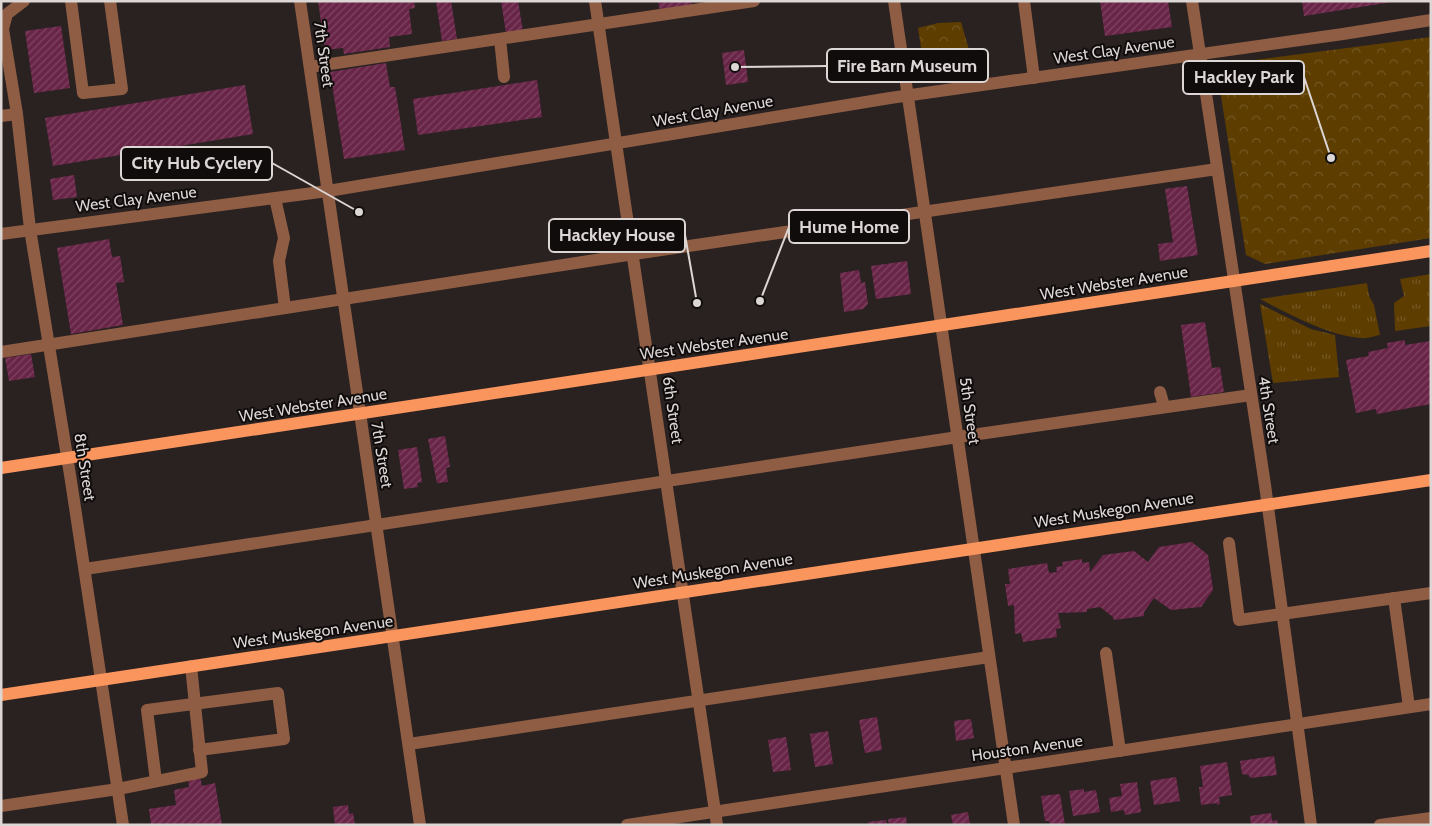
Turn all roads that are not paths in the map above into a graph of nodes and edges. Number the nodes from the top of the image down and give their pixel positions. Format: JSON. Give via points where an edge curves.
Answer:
{"nodes":[{"id":1,"x":24,"y":1,"type":"edge"},
{"id":2,"x":71,"y":1,"type":"edge"},
{"id":3,"x":110,"y":1,"type":"edge"},
{"id":4,"x":300,"y":1,"type":"edge"},
{"id":5,"x":595,"y":1,"type":"edge"},
{"id":6,"x":754,"y":1,"type":"edge"},
{"id":7,"x":894,"y":1,"type":"edge"},
{"id":8,"x":1024,"y":1,"type":"edge"},
{"id":9,"x":1192,"y":1,"type":"edge"},
{"id":10,"x":718,"y":4,"type":"edge"},
{"id":11,"x":1431,"y":20,"type":"edge"},
{"id":12,"x":598,"y":24,"type":"junction"},
{"id":13,"x":500,"y":39,"type":"junction"},
{"id":14,"x":1199,"y":54,"type":"junction"},
{"id":15,"x":310,"y":68,"type":"junction"},
{"id":16,"x":504,"y":77,"type":"dead end"},
{"id":17,"x":1034,"y":78,"type":"junction"},
{"id":18,"x":908,"y":95,"type":"junction"},
{"id":19,"x":17,"y":114,"type":"junction"},
{"id":20,"x":1,"y":116,"type":"edge"},
{"id":21,"x":615,"y":145,"type":"junction"},
{"id":22,"x":1217,"y":168,"type":"junction"},
{"id":23,"x":328,"y":191,"type":"junction"},
{"id":24,"x":275,"y":198,"type":"junction"},
{"id":25,"x":925,"y":211,"type":"junction"},
{"id":26,"x":30,"y":229,"type":"junction"},
{"id":27,"x":1,"y":234,"type":"edge"},
{"id":28,"x":1431,"y":252,"type":"edge"},
{"id":29,"x":634,"y":254,"type":"junction"},
{"id":30,"x":1233,"y":282,"type":"junction"},
{"id":31,"x":343,"y":299,"type":"junction"},
{"id":32,"x":285,"y":308,"type":"junction"},
{"id":33,"x":942,"y":327,"type":"junction"},
{"id":34,"x":49,"y":344,"type":"junction"},
{"id":35,"x":1,"y":352,"type":"edge"},
{"id":36,"x":651,"y":370,"type":"junction"},
{"id":37,"x":1160,"y":392,"type":"dead end"},
{"id":38,"x":1250,"y":395,"type":"junction"},
{"id":39,"x":1164,"y":406,"type":"junction"},
{"id":40,"x":359,"y":414,"type":"junction"},
{"id":41,"x":958,"y":437,"type":"junction"},
{"id":42,"x":68,"y":458,"type":"junction"},
{"id":43,"x":1,"y":468,"type":"edge"},
{"id":44,"x":1431,"y":480,"type":"edge"},
{"id":45,"x":667,"y":482,"type":"junction"},
{"id":46,"x":1267,"y":503,"type":"junction"},
{"id":47,"x":376,"y":525,"type":"junction"},
{"id":48,"x":1229,"y":543,"type":"dead end"},
{"id":49,"x":974,"y":548,"type":"junction"},
{"id":50,"x":85,"y":569,"type":"junction"},
{"id":51,"x":684,"y":591,"type":"junction"},
{"id":52,"x":1431,"y":593,"type":"edge"},
{"id":53,"x":1394,"y":598,"type":"junction"},
{"id":54,"x":1282,"y":614,"type":"junction"},
{"id":55,"x":392,"y":636,"type":"junction"},
{"id":56,"x":1106,"y":653,"type":"dead end"},
{"id":57,"x":988,"y":657,"type":"junction"},
{"id":58,"x":191,"y":666,"type":"junction"},
{"id":59,"x":100,"y":679,"type":"junction"},
{"id":60,"x":1,"y":695,"type":"edge"},
{"id":61,"x":699,"y":700,"type":"junction"},
{"id":62,"x":195,"y":704,"type":"junction"},
{"id":63,"x":1431,"y":704,"type":"edge"},
{"id":64,"x":1409,"y":707,"type":"junction"},
{"id":65,"x":1297,"y":725,"type":"junction"},
{"id":66,"x":409,"y":744,"type":"junction"},
{"id":67,"x":199,"y":750,"type":"junction"},
{"id":68,"x":1120,"y":751,"type":"junction"},
{"id":69,"x":1006,"y":767,"type":"junction"},
{"id":70,"x":156,"y":781,"type":"junction"},
{"id":71,"x":118,"y":789,"type":"junction"},
{"id":72,"x":1,"y":806,"type":"edge"},
{"id":73,"x":1431,"y":818,"type":"edge"},
{"id":74,"x":716,"y":819,"type":"edge"},
{"id":75,"x":123,"y":825,"type":"edge"},
{"id":76,"x":420,"y":825,"type":"edge"},
{"id":77,"x":627,"y":825,"type":"edge"},
{"id":78,"x":1014,"y":825,"type":"edge"},
{"id":79,"x":1311,"y":825,"type":"edge"},
{"id":80,"x":1380,"y":825,"type":"edge"}],
"edges":[{"from":1,"to":19,"type":"street","name":"8th Street","via":[[7,14],[3,29]]},
{"from":2,"to":3,"type":"street","via":[[83,93],[122,89]]},
{"from":4,"to":15,"type":"street","name":"7th Street"},
{"from":5,"to":12,"type":"street","name":"6th Street"},
{"from":6,"to":10,"type":"street"},
{"from":7,"to":18,"type":"street","name":"5th Street"},
{"from":8,"to":17,"type":"street"},
{"from":9,"to":14,"type":"street","name":"4th Street"},
{"from":10,"to":12,"type":"street"},
{"from":11,"to":14,"type":"street","name":"West Clay Avenue"},
{"from":12,"to":13,"type":"street"},
{"from":12,"to":21,"type":"street","name":"6th Street"},
{"from":13,"to":15,"type":"street"},
{"from":13,"to":16,"type":"street"},
{"from":14,"to":17,"type":"street","name":"West Clay Avenue"},
{"from":14,"to":22,"type":"street","name":"4th Street"},
{"from":15,"to":23,"type":"street","name":"7th Street"},
{"from":17,"to":18,"type":"street","name":"West Clay Avenue"},
{"from":18,"to":21,"type":"street","name":"West Clay Avenue"},
{"from":18,"to":25,"type":"street","name":"5th Street"},
{"from":19,"to":20,"type":"street"},
{"from":19,"to":26,"type":"street","name":"8th Street"},
{"from":21,"to":23,"type":"street","name":"West Clay Avenue"},
{"from":21,"to":29,"type":"street","name":"6th Street"},
{"from":22,"to":25,"type":"street"},
{"from":22,"to":30,"type":"street","name":"4th Street"},
{"from":23,"to":24,"type":"street","name":"West Clay Avenue"},
{"from":23,"to":31,"type":"street","name":"7th Street"},
{"from":24,"to":26,"type":"street","name":"West Clay Avenue"},
{"from":24,"to":32,"type":"street","via":[[284,238],[279,261]]},
{"from":25,"to":29,"type":"street"},
{"from":25,"to":33,"type":"street","name":"5th Street"},
{"from":26,"to":27,"type":"street","name":"West Clay Avenue"},
{"from":26,"to":34,"type":"street","name":"8th Street"},
{"from":28,"to":30,"type":"main road","name":"West Webster Avenue"},
{"from":29,"to":31,"type":"street"},
{"from":29,"to":36,"type":"street","name":"6th Street"},
{"from":30,"to":33,"type":"main road","name":"West Webster Avenue"},
{"from":30,"to":38,"type":"street","name":"4th Street"},
{"from":31,"to":32,"type":"street"},
{"from":31,"to":40,"type":"street","name":"7th Street"},
{"from":32,"to":34,"type":"street"},
{"from":33,"to":36,"type":"main road","name":"West Webster Avenue"},
{"from":33,"to":41,"type":"street","name":"5th Street"},
{"from":34,"to":35,"type":"street"},
{"from":34,"to":42,"type":"street","name":"8th Street"},
{"from":36,"to":40,"type":"main road","name":"West Webster Avenue"},
{"from":36,"to":45,"type":"street","name":"6th Street"},
{"from":37,"to":39,"type":"street"},
{"from":38,"to":39,"type":"street"},
{"from":38,"to":46,"type":"street","name":"4th Street"},
{"from":39,"to":41,"type":"street"},
{"from":40,"to":42,"type":"main road","name":"West Webster Avenue"},
{"from":40,"to":47,"type":"street","name":"7th Street"},
{"from":41,"to":45,"type":"street"},
{"from":41,"to":49,"type":"street","name":"5th Street"},
{"from":42,"to":43,"type":"main road","name":"West Webster Avenue"},
{"from":42,"to":50,"type":"street","name":"8th Street"},
{"from":44,"to":46,"type":"main road","name":"West Muskegon Avenue"},
{"from":45,"to":47,"type":"street"},
{"from":45,"to":51,"type":"street","name":"6th Street"},
{"from":46,"to":49,"type":"main road","name":"West Muskegon Avenue"},
{"from":46,"to":54,"type":"street","name":"4th Street"},
{"from":47,"to":50,"type":"street"},
{"from":47,"to":55,"type":"street","name":"7th Street"},
{"from":48,"to":54,"type":"street","via":[[1239,620]]},
{"from":49,"to":51,"type":"main road","name":"West Muskegon Avenue"},
{"from":49,"to":57,"type":"street","name":"5th Street"},
{"from":50,"to":59,"type":"street","name":"8th Street"},
{"from":51,"to":55,"type":"main road","name":"West Muskegon Avenue"},
{"from":51,"to":61,"type":"street","name":"6th Street"},
{"from":52,"to":53,"type":"street"},
{"from":53,"to":54,"type":"street"},
{"from":53,"to":64,"type":"street"},
{"from":54,"to":65,"type":"street","name":"4th Street"},
{"from":55,"to":58,"type":"main road","name":"West Muskegon Avenue"},
{"from":55,"to":66,"type":"street","name":"7th Street"},
{"from":56,"to":68,"type":"street"},
{"from":57,"to":61,"type":"street"},
{"from":57,"to":69,"type":"street","name":"5th Street"},
{"from":58,"to":59,"type":"main road","name":"West Muskegon Avenue"},
{"from":58,"to":62,"type":"street"},
{"from":59,"to":60,"type":"main road","name":"West Muskegon Avenue"},
{"from":59,"to":71,"type":"street","name":"8th Street"},
{"from":61,"to":66,"type":"street"},
{"from":61,"to":74,"type":"street","name":"6th Street"},
{"from":62,"to":67,"type":"street"},
{"from":62,"to":67,"type":"street","via":[[278,693],[284,739]]},
{"from":62,"to":70,"type":"street","via":[[147,710]]},
{"from":63,"to":64,"type":"street","name":"Houston Avenue"},
{"from":64,"to":65,"type":"street","name":"Houston Avenue"},
{"from":65,"to":68,"type":"street","name":"Houston Avenue"},
{"from":65,"to":79,"type":"street","name":"4th Street"},
{"from":66,"to":76,"type":"street","name":"7th Street"},
{"from":67,"to":70,"type":"street","via":[[202,772]]},
{"from":68,"to":69,"type":"street","name":"Houston Avenue"},
{"from":69,"to":74,"type":"street","name":"Houston Avenue"},
{"from":69,"to":78,"type":"street","name":"5th Street"},
{"from":70,"to":71,"type":"street"},
{"from":71,"to":72,"type":"street"},
{"from":71,"to":75,"type":"street","name":"8th Street"},
{"from":73,"to":80,"type":"street"},
{"from":74,"to":77,"type":"street","name":"Houston Avenue"}]}
